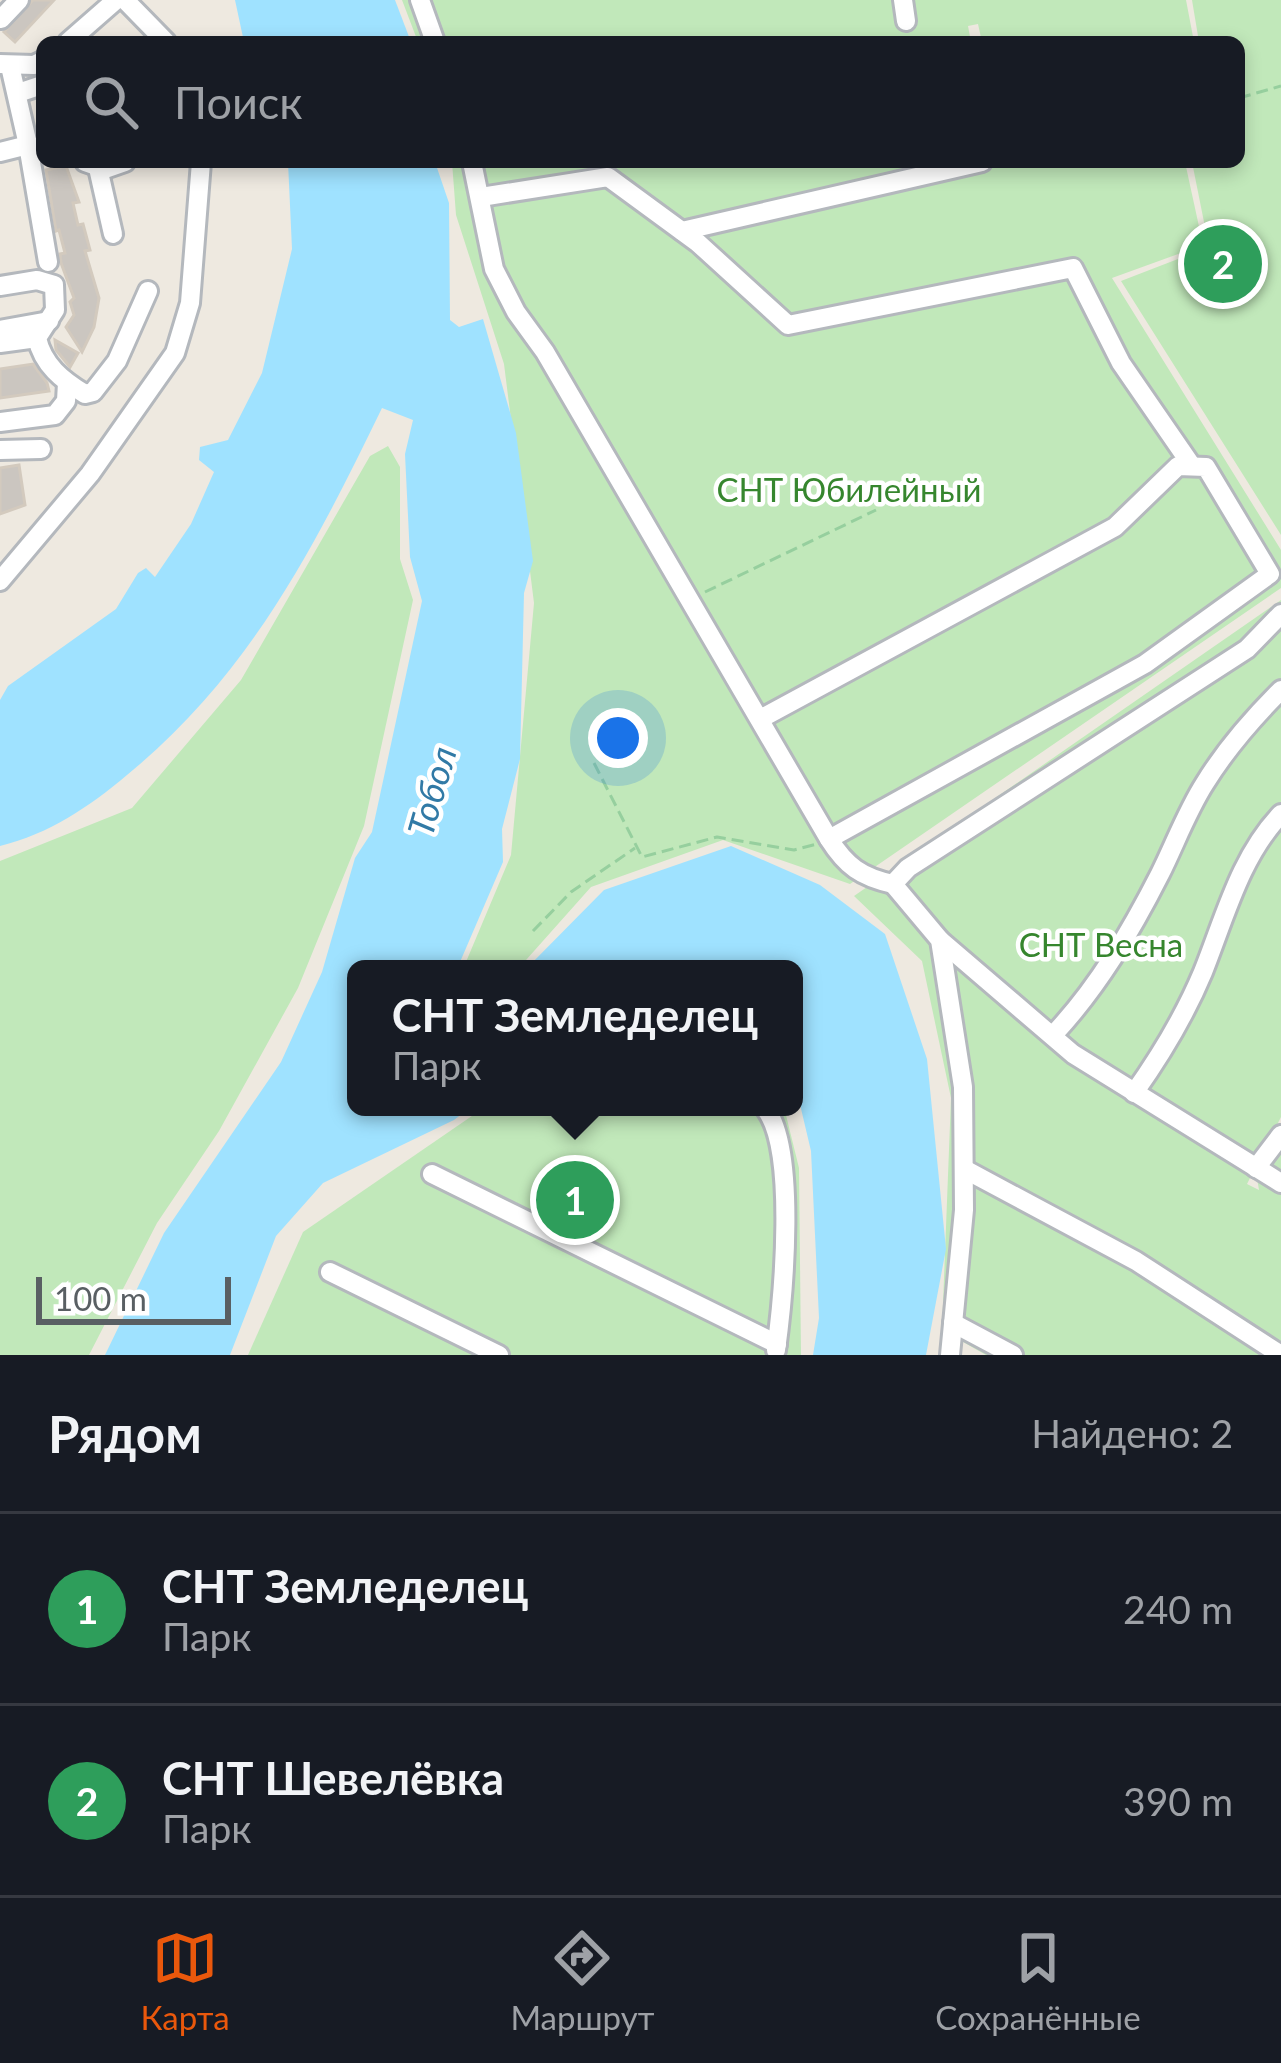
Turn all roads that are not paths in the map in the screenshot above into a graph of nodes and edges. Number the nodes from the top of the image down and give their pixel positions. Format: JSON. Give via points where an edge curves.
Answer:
{"nodes":[{"id":1,"x":19,"y":0,"type":"edge"},
{"id":2,"x":116,"y":0,"type":"edge"},
{"id":3,"x":125,"y":0,"type":"edge"},
{"id":4,"x":903,"y":0,"type":"edge"},
{"id":5,"x":427,"y":2,"type":"edge"},
{"id":6,"x":1,"y":19,"type":"edge"},
{"id":7,"x":906,"y":21,"type":"dead end"},
{"id":8,"x":75,"y":36,"type":"edge"},
{"id":9,"x":160,"y":36,"type":"edge"},
{"id":10,"x":434,"y":36,"type":"edge"},
{"id":11,"x":2,"y":45,"type":"edge"},
{"id":12,"x":36,"y":61,"type":"edge"},
{"id":13,"x":3,"y":63,"type":"edge"},
{"id":14,"x":36,"y":87,"type":"edge"},
{"id":15,"x":17,"y":93,"type":"junction"},
{"id":16,"x":35,"y":147,"type":"edge"},
{"id":17,"x":0,"y":152,"type":"edge"},
{"id":18,"x":37,"y":168,"type":"edge"},
{"id":19,"x":93,"y":168,"type":"edge"},
{"id":20,"x":201,"y":168,"type":"edge"},
{"id":21,"x":474,"y":168,"type":"edge"},
{"id":22,"x":956,"y":168,"type":"edge"},
{"id":23,"x":481,"y":197,"type":"junction"},
{"id":24,"x":682,"y":231,"type":"junction"},
{"id":25,"x":113,"y":234,"type":"dead end"},
{"id":26,"x":48,"y":262,"type":"dead end"},
{"id":27,"x":0,"y":286,"type":"edge"},
{"id":28,"x":148,"y":291,"type":"dead end"},
{"id":29,"x":49,"y":321,"type":"junction"},
{"id":30,"x":0,"y":330,"type":"edge"},
{"id":31,"x":37,"y":338,"type":"junction"},
{"id":32,"x":0,"y":344,"type":"edge"},
{"id":33,"x":67,"y":383,"type":"junction"},
{"id":34,"x":0,"y":422,"type":"edge"},
{"id":35,"x":41,"y":449,"type":"dead end"},
{"id":36,"x":0,"y":450,"type":"edge"},
{"id":37,"x":1192,"y":466,"type":"junction"},
{"id":38,"x":1275,"y":579,"type":"edge"},
{"id":39,"x":0,"y":581,"type":"edge"},
{"id":40,"x":1281,"y":614,"type":"edge"},
{"id":41,"x":1281,"y":690,"type":"edge"},
{"id":42,"x":760,"y":719,"type":"junction"},
{"id":43,"x":1281,"y":814,"type":"edge"},
{"id":44,"x":829,"y":840,"type":"junction"},
{"id":45,"x":893,"y":884,"type":"junction"},
{"id":46,"x":940,"y":940,"type":"junction"},
{"id":47,"x":1054,"y":1034,"type":"junction"},
{"id":48,"x":1134,"y":1094,"type":"junction"},
{"id":49,"x":772,"y":1116,"type":"edge"},
{"id":50,"x":1281,"y":1135,"type":"edge"},
{"id":51,"x":1256,"y":1168,"type":"junction"},
{"id":52,"x":966,"y":1170,"type":"junction"},
{"id":53,"x":432,"y":1174,"type":"dead end"},
{"id":54,"x":1281,"y":1183,"type":"edge"},
{"id":55,"x":330,"y":1272,"type":"dead end"},
{"id":56,"x":953,"y":1323,"type":"junction"},
{"id":57,"x":776,"y":1349,"type":"edge"},
{"id":58,"x":499,"y":1355,"type":"edge"},
{"id":59,"x":950,"y":1355,"type":"edge"},
{"id":60,"x":1013,"y":1355,"type":"edge"},
{"id":61,"x":1281,"y":1355,"type":"edge"}],
"edges":[{"from":1,"to":6,"type":"street"},
{"from":2,"to":8,"type":"street"},
{"from":3,"to":9,"type":"street"},
{"from":4,"to":7,"type":"street"},
{"from":5,"to":10,"type":"street"},
{"from":11,"to":13,"type":"street"},
{"from":12,"to":13,"type":"street"},
{"from":13,"to":15,"type":"street"},
{"from":14,"to":15,"type":"street"},
{"from":15,"to":16,"type":"street"},
{"from":16,"to":17,"type":"street"},
{"from":18,"to":26,"type":"street"},
{"from":19,"to":25,"type":"street"},
{"from":20,"to":39,"type":"street","via":[[190,303],[175,353],[90,474]]},
{"from":21,"to":23,"type":"street"},
{"from":22,"to":24,"type":"street"},
{"from":23,"to":24,"type":"street","via":[[608,177]]},
{"from":23,"to":42,"type":"street","via":[[494,269],[516,312]]},
{"from":24,"to":37,"type":"street","via":[[788,325],[1073,268],[1121,362]]},
{"from":27,"to":29,"type":"street","via":[[54,285]]},
{"from":28,"to":33,"type":"street","via":[[93,392]]},
{"from":29,"to":30,"type":"street"},
{"from":29,"to":31,"type":"street"},
{"from":31,"to":32,"type":"street"},
{"from":31,"to":33,"type":"street"},
{"from":33,"to":34,"type":"street","via":[[67,401],[55,415]]},
{"from":35,"to":36,"type":"street"},
{"from":37,"to":38,"type":"street","via":[[1206,467]]},
{"from":37,"to":42,"type":"street","via":[[1178,466],[1115,527]]},
{"from":38,"to":44,"type":"street","via":[[1145,664]]},
{"from":40,"to":45,"type":"street","via":[[1247,649]]},
{"from":41,"to":47,"type":"street","via":[[1204,783],[1107,967]]},
{"from":42,"to":44,"type":"street"},
{"from":43,"to":48,"type":"street","via":[[1259,836],[1183,1014]]},
{"from":44,"to":45,"type":"street","via":[[846,865]]},
{"from":45,"to":46,"type":"street"},
{"from":46,"to":47,"type":"street"},
{"from":46,"to":52,"type":"street","via":[[963,1087]]},
{"from":47,"to":48,"type":"street"},
{"from":48,"to":51,"type":"street"},
{"from":49,"to":57,"type":"street","via":[[786,1278]]},
{"from":50,"to":51,"type":"street"},
{"from":51,"to":54,"type":"street"},
{"from":52,"to":56,"type":"street"},
{"from":52,"to":61,"type":"street","via":[[1136,1261]]},
{"from":53,"to":57,"type":"street"},
{"from":55,"to":58,"type":"street"},
{"from":56,"to":59,"type":"street"},
{"from":56,"to":60,"type":"street"}]}
